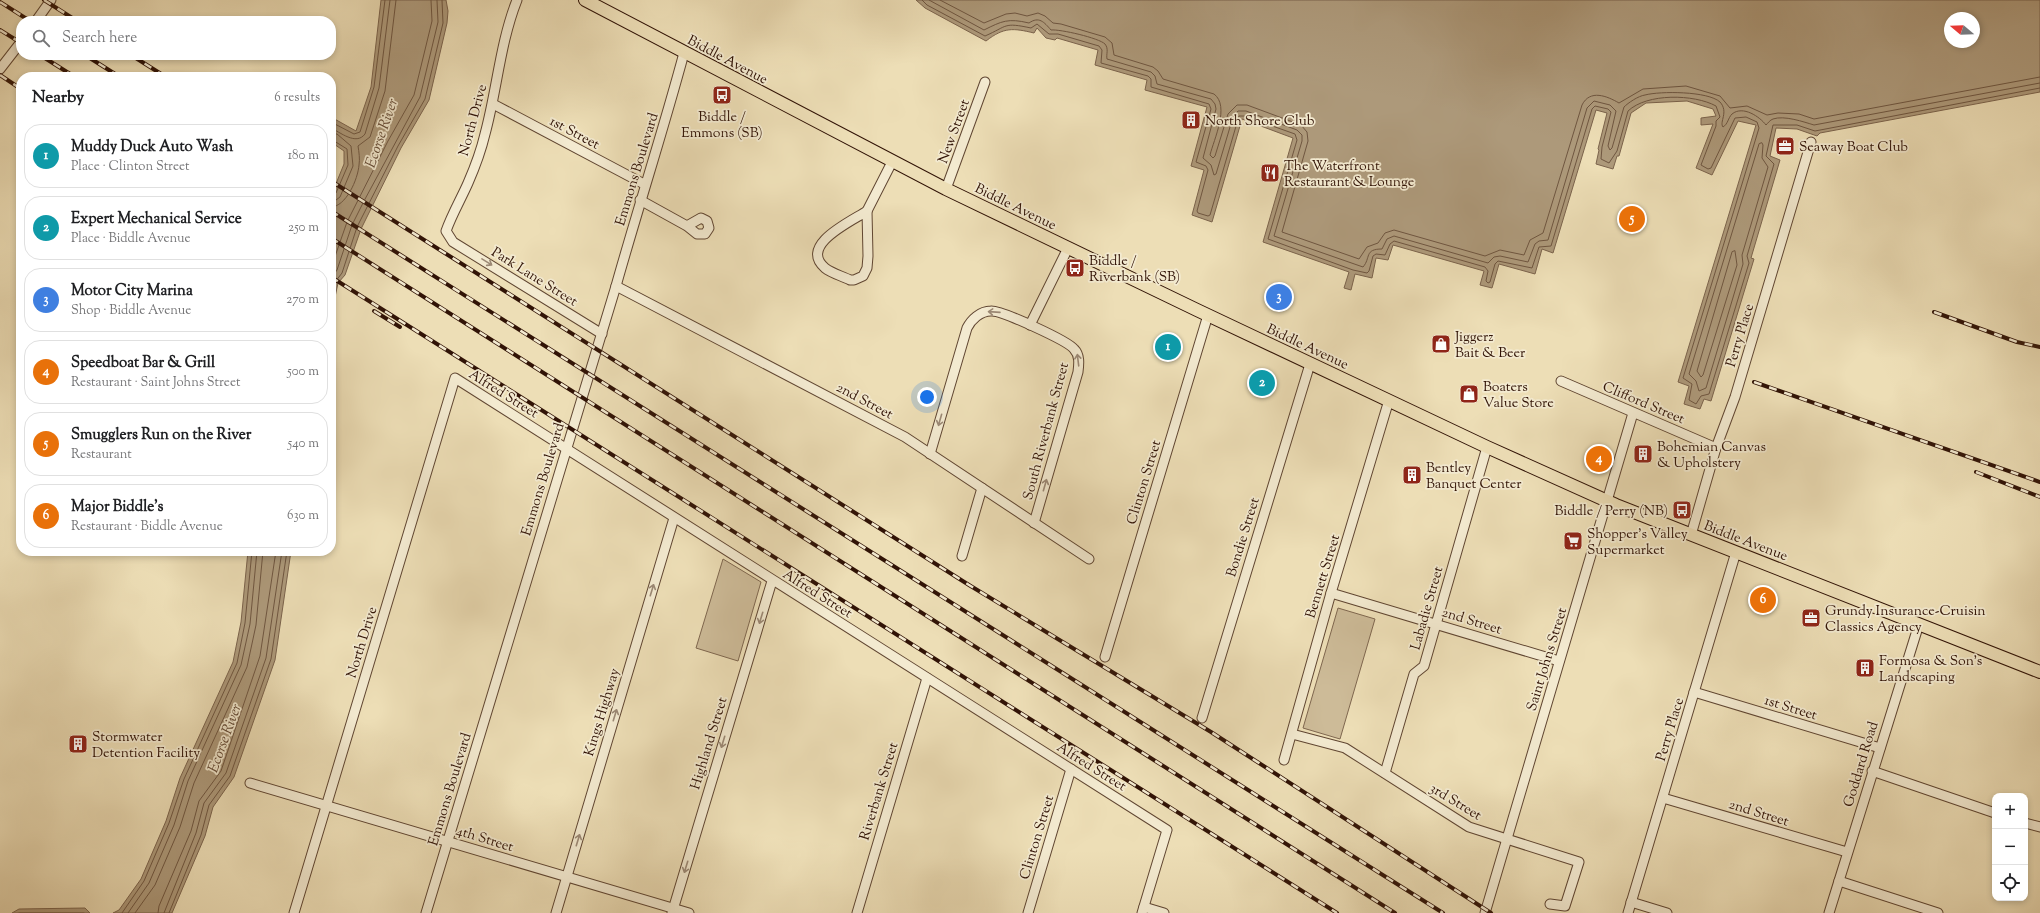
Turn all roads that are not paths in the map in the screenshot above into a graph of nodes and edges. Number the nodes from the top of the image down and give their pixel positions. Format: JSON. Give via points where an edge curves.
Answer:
{"nodes":[{"id":1,"x":51,"y":0,"type":"edge"},
{"id":2,"x":518,"y":0,"type":"edge"},
{"id":3,"x":585,"y":0,"type":"edge"},
{"id":4,"x":40,"y":16,"type":"edge"},
{"id":5,"x":16,"y":48,"type":"edge"},
{"id":6,"x":684,"y":53,"type":"junction"},
{"id":7,"x":0,"y":69,"type":"edge"},
{"id":8,"x":985,"y":82,"type":"dead end"},
{"id":9,"x":493,"y":104,"type":"junction"},
{"id":10,"x":1811,"y":142,"type":"dead end"},
{"id":11,"x":892,"y":162,"type":"junction"},
{"id":12,"x":644,"y":184,"type":"junction"},
{"id":13,"x":946,"y":189,"type":"junction"},
{"id":14,"x":640,"y":200,"type":"junction"},
{"id":15,"x":867,"y":211,"type":"junction"},
{"id":16,"x":687,"y":226,"type":"dead end"},
{"id":17,"x":453,"y":242,"type":"joint"},
{"id":18,"x":1068,"y":248,"type":"junction"},
{"id":19,"x":616,"y":286,"type":"junction"},
{"id":20,"x":1208,"y":315,"type":"junction"},
{"id":21,"x":1030,"y":325,"type":"junction"},
{"id":22,"x":602,"y":334,"type":"junction"},
{"id":23,"x":1310,"y":364,"type":"junction"},
{"id":24,"x":455,"y":378,"type":"joint"},
{"id":25,"x":1561,"y":381,"type":"dead end"},
{"id":26,"x":1389,"y":400,"type":"junction"},
{"id":27,"x":1633,"y":413,"type":"junction"},
{"id":28,"x":1487,"y":447,"type":"junction"},
{"id":29,"x":1716,"y":448,"type":"junction"},
{"id":30,"x":565,"y":450,"type":"junction"},
{"id":31,"x":930,"y":454,"type":"junction"},
{"id":32,"x":982,"y":488,"type":"junction"},
{"id":33,"x":1607,"y":501,"type":"junction"},
{"id":34,"x":674,"y":518,"type":"junction"},
{"id":35,"x":1034,"y":523,"type":"junction"},
{"id":36,"x":1691,"y":535,"type":"junction"},
{"id":37,"x":1736,"y":552,"type":"junction"},
{"id":38,"x":962,"y":556,"type":"dead end"},
{"id":39,"x":1089,"y":558,"type":"dead end"},
{"id":40,"x":772,"y":580,"type":"junction"},
{"id":41,"x":1331,"y":593,"type":"junction"},
{"id":42,"x":1436,"y":624,"type":"junction"},
{"id":43,"x":1919,"y":624,"type":"junction"},
{"id":44,"x":1105,"y":657,"type":"dead end"},
{"id":45,"x":1559,"y":661,"type":"junction"},
{"id":46,"x":2040,"y":672,"type":"edge"},
{"id":47,"x":927,"y":678,"type":"junction"},
{"id":48,"x":1694,"y":692,"type":"junction"},
{"id":49,"x":1202,"y":718,"type":"dead end"},
{"id":50,"x":1292,"y":734,"type":"junction"},
{"id":51,"x":1880,"y":748,"type":"junction"},
{"id":52,"x":1284,"y":760,"type":"dead end"},
{"id":53,"x":1071,"y":769,"type":"junction"},
{"id":54,"x":1872,"y":771,"type":"junction"},
{"id":55,"x":1384,"y":773,"type":"junction"},
{"id":56,"x":250,"y":783,"type":"dead end"},
{"id":57,"x":1663,"y":798,"type":"junction"},
{"id":58,"x":326,"y":806,"type":"junction"},
{"id":59,"x":1992,"y":812,"type":"edge"},
{"id":60,"x":2028,"y":824,"type":"edge"},
{"id":61,"x":2040,"y":827,"type":"edge"},
{"id":62,"x":1507,"y":839,"type":"junction"},
{"id":63,"x":448,"y":841,"type":"junction"},
{"id":64,"x":1847,"y":852,"type":"junction"},
{"id":65,"x":566,"y":877,"type":"junction"},
{"id":66,"x":1839,"y":881,"type":"junction"},
{"id":67,"x":1631,"y":902,"type":"junction"},
{"id":68,"x":1550,"y":904,"type":"dead end"},
{"id":69,"x":1143,"y":910,"type":"edge"},
{"id":70,"x":673,"y":911,"type":"edge"},
{"id":71,"x":294,"y":913,"type":"edge"},
{"id":72,"x":426,"y":913,"type":"edge"},
{"id":73,"x":556,"y":913,"type":"edge"},
{"id":74,"x":689,"y":913,"type":"edge"},
{"id":75,"x":857,"y":913,"type":"edge"},
{"id":76,"x":1028,"y":913,"type":"edge"},
{"id":77,"x":1164,"y":913,"type":"edge"},
{"id":78,"x":1485,"y":913,"type":"edge"},
{"id":79,"x":1628,"y":913,"type":"edge"},
{"id":80,"x":1667,"y":913,"type":"edge"},
{"id":81,"x":1829,"y":913,"type":"edge"},
{"id":82,"x":1938,"y":913,"type":"edge"}],
"edges":[{"from":1,"to":4,"type":"street"},
{"from":2,"to":9,"type":"street","name":"North Drive","via":[[506,36]]},
{"from":3,"to":6,"type":"main road","name":"Biddle Avenue"},
{"from":5,"to":7,"type":"street"},
{"from":6,"to":11,"type":"main road","name":"Biddle Avenue"},
{"from":6,"to":12,"type":"street","name":"Emmons Boulevard","via":[[668,113]]},
{"from":8,"to":13,"type":"street","name":"New Street"},
{"from":9,"to":12,"type":"street","name":"1st Street"},
{"from":9,"to":17,"type":"street","name":"North Drive","via":[[480,153],[468,184],[450,217],[446,231]]},
{"from":10,"to":29,"type":"street","name":"Perry Place","via":[[1735,397]]},
{"from":11,"to":13,"type":"main road","name":"Biddle Avenue"},
{"from":11,"to":15,"type":"street"},
{"from":12,"to":14,"type":"street","name":"Emmons Boulevard"},
{"from":13,"to":18,"type":"main road","name":"Biddle Avenue"},
{"from":14,"to":16,"type":"street"},
{"from":14,"to":19,"type":"street","name":"Emmons Boulevard"},
{"from":15,"to":15,"type":"street","via":[[832,233],[819,247],[817,254],[826,268],[850,280],[858,280],[867,268]]},
{"from":17,"to":22,"type":"street","name":"Park Lane Street","one_way":true},
{"from":18,"to":20,"type":"main road","name":"Biddle Avenue"},
{"from":18,"to":21,"type":"street"},
{"from":19,"to":22,"type":"street","name":"Emmons Boulevard"},
{"from":19,"to":31,"type":"street","name":"2nd Street","via":[[905,437]]},
{"from":20,"to":23,"type":"main road","name":"Biddle Avenue"},
{"from":20,"to":44,"type":"street","name":"Clinton Street"},
{"from":21,"to":31,"type":"street","name":"South Riverbank Street","one_way":true,"via":[[1006,314],[992,311],[980,314],[969,324]]},
{"from":35,"to":21,"type":"street","name":"South Riverbank Street","one_way":true,"via":[[1079,365],[1076,350],[1072,346]]},
{"from":22,"to":30,"type":"street","name":"Emmons Boulevard"},
{"from":23,"to":26,"type":"main road","name":"Biddle Avenue"},
{"from":23,"to":49,"type":"street","name":"Bondie Street"},
{"from":24,"to":30,"type":"street","name":"Alfred Street"},
{"from":24,"to":58,"type":"street","name":"North Drive"},
{"from":25,"to":27,"type":"street","name":"Clifford Street"},
{"from":26,"to":28,"type":"main road","name":"Biddle Avenue"},
{"from":26,"to":41,"type":"street","name":"Bennett Street"},
{"from":27,"to":29,"type":"street","name":"Clifford Street"},
{"from":27,"to":33,"type":"street","name":"Saint Johns Street"},
{"from":28,"to":33,"type":"main road","name":"Biddle Avenue"},
{"from":28,"to":42,"type":"street","name":"Labadie Street"},
{"from":29,"to":36,"type":"street","name":"Perry Place"},
{"from":30,"to":34,"type":"street","name":"Alfred Street"},
{"from":30,"to":63,"type":"street","name":"Emmons Boulevard"},
{"from":31,"to":32,"type":"street","name":"2nd Street"},
{"from":32,"to":35,"type":"street","name":"2nd Street"},
{"from":32,"to":38,"type":"street"},
{"from":33,"to":36,"type":"main road","name":"Biddle Avenue"},
{"from":33,"to":45,"type":"street","name":"Saint Johns Street"},
{"from":34,"to":40,"type":"street","name":"Alfred Street"},
{"from":65,"to":34,"type":"street","name":"Kings Highway","one_way":true},
{"from":35,"to":39,"type":"street","name":"2nd Street"},
{"from":36,"to":37,"type":"main road","name":"Biddle Avenue"},
{"from":37,"to":43,"type":"main road","name":"Biddle Avenue"},
{"from":37,"to":48,"type":"street","name":"Perry Place"},
{"from":40,"to":47,"type":"street","name":"Alfred Street"},
{"from":40,"to":70,"type":"street","name":"Highland Street","one_way":true},
{"from":41,"to":42,"type":"street","name":"2nd Street"},
{"from":41,"to":50,"type":"street","name":"Bennett Street"},
{"from":42,"to":45,"type":"street","name":"2nd Street"},
{"from":42,"to":55,"type":"street","name":"Labadie Street","via":[[1424,666],[1414,674]]},
{"from":43,"to":46,"type":"main road","name":"Biddle Avenue"},
{"from":43,"to":51,"type":"street","name":"Goddard Road"},
{"from":45,"to":62,"type":"street","name":"Saint Johns Street"},
{"from":47,"to":53,"type":"street","name":"Alfred Street"},
{"from":47,"to":75,"type":"street","name":"Riverbank Street"},
{"from":48,"to":51,"type":"street","name":"1st Street"},
{"from":48,"to":57,"type":"street","name":"Perry Place"},
{"from":50,"to":52,"type":"street","name":"Bennett Street"},
{"from":50,"to":55,"type":"street","name":"3rd Street","via":[[1345,748]]},
{"from":51,"to":54,"type":"street","name":"Goddard Road"},
{"from":53,"to":69,"type":"street","name":"Alfred Street","via":[[1167,830]]},
{"from":53,"to":76,"type":"street","name":"Clinton Street"},
{"from":54,"to":59,"type":"street"},
{"from":54,"to":64,"type":"street","name":"Goddard Road"},
{"from":55,"to":62,"type":"street","name":"3rd Street","via":[[1469,827]]},
{"from":56,"to":58,"type":"street","name":"4th Street"},
{"from":57,"to":64,"type":"street","name":"2nd Street"},
{"from":57,"to":67,"type":"street","name":"Perry Place"},
{"from":58,"to":63,"type":"street","name":"4th Street"},
{"from":58,"to":71,"type":"street","name":"North Drive"},
{"from":60,"to":61,"type":"street"},
{"from":62,"to":68,"type":"street","name":"3rd Street","via":[[1579,862],[1565,906]]},
{"from":62,"to":78,"type":"street","name":"Saint Johns Street"},
{"from":63,"to":65,"type":"street","name":"4th Street"},
{"from":63,"to":72,"type":"street","name":"Emmons Boulevard"},
{"from":64,"to":66,"type":"street","name":"Goddard Road"},
{"from":65,"to":70,"type":"street","name":"4th Street"},
{"from":65,"to":73,"type":"street","name":"Kings Highway"},
{"from":66,"to":81,"type":"street","name":"Goddard Road"},
{"from":66,"to":82,"type":"street"},
{"from":67,"to":79,"type":"street","name":"Perry Place"},
{"from":67,"to":80,"type":"street"},
{"from":69,"to":77,"type":"street"},
{"from":70,"to":74,"type":"street","name":"4th Street"}]}
